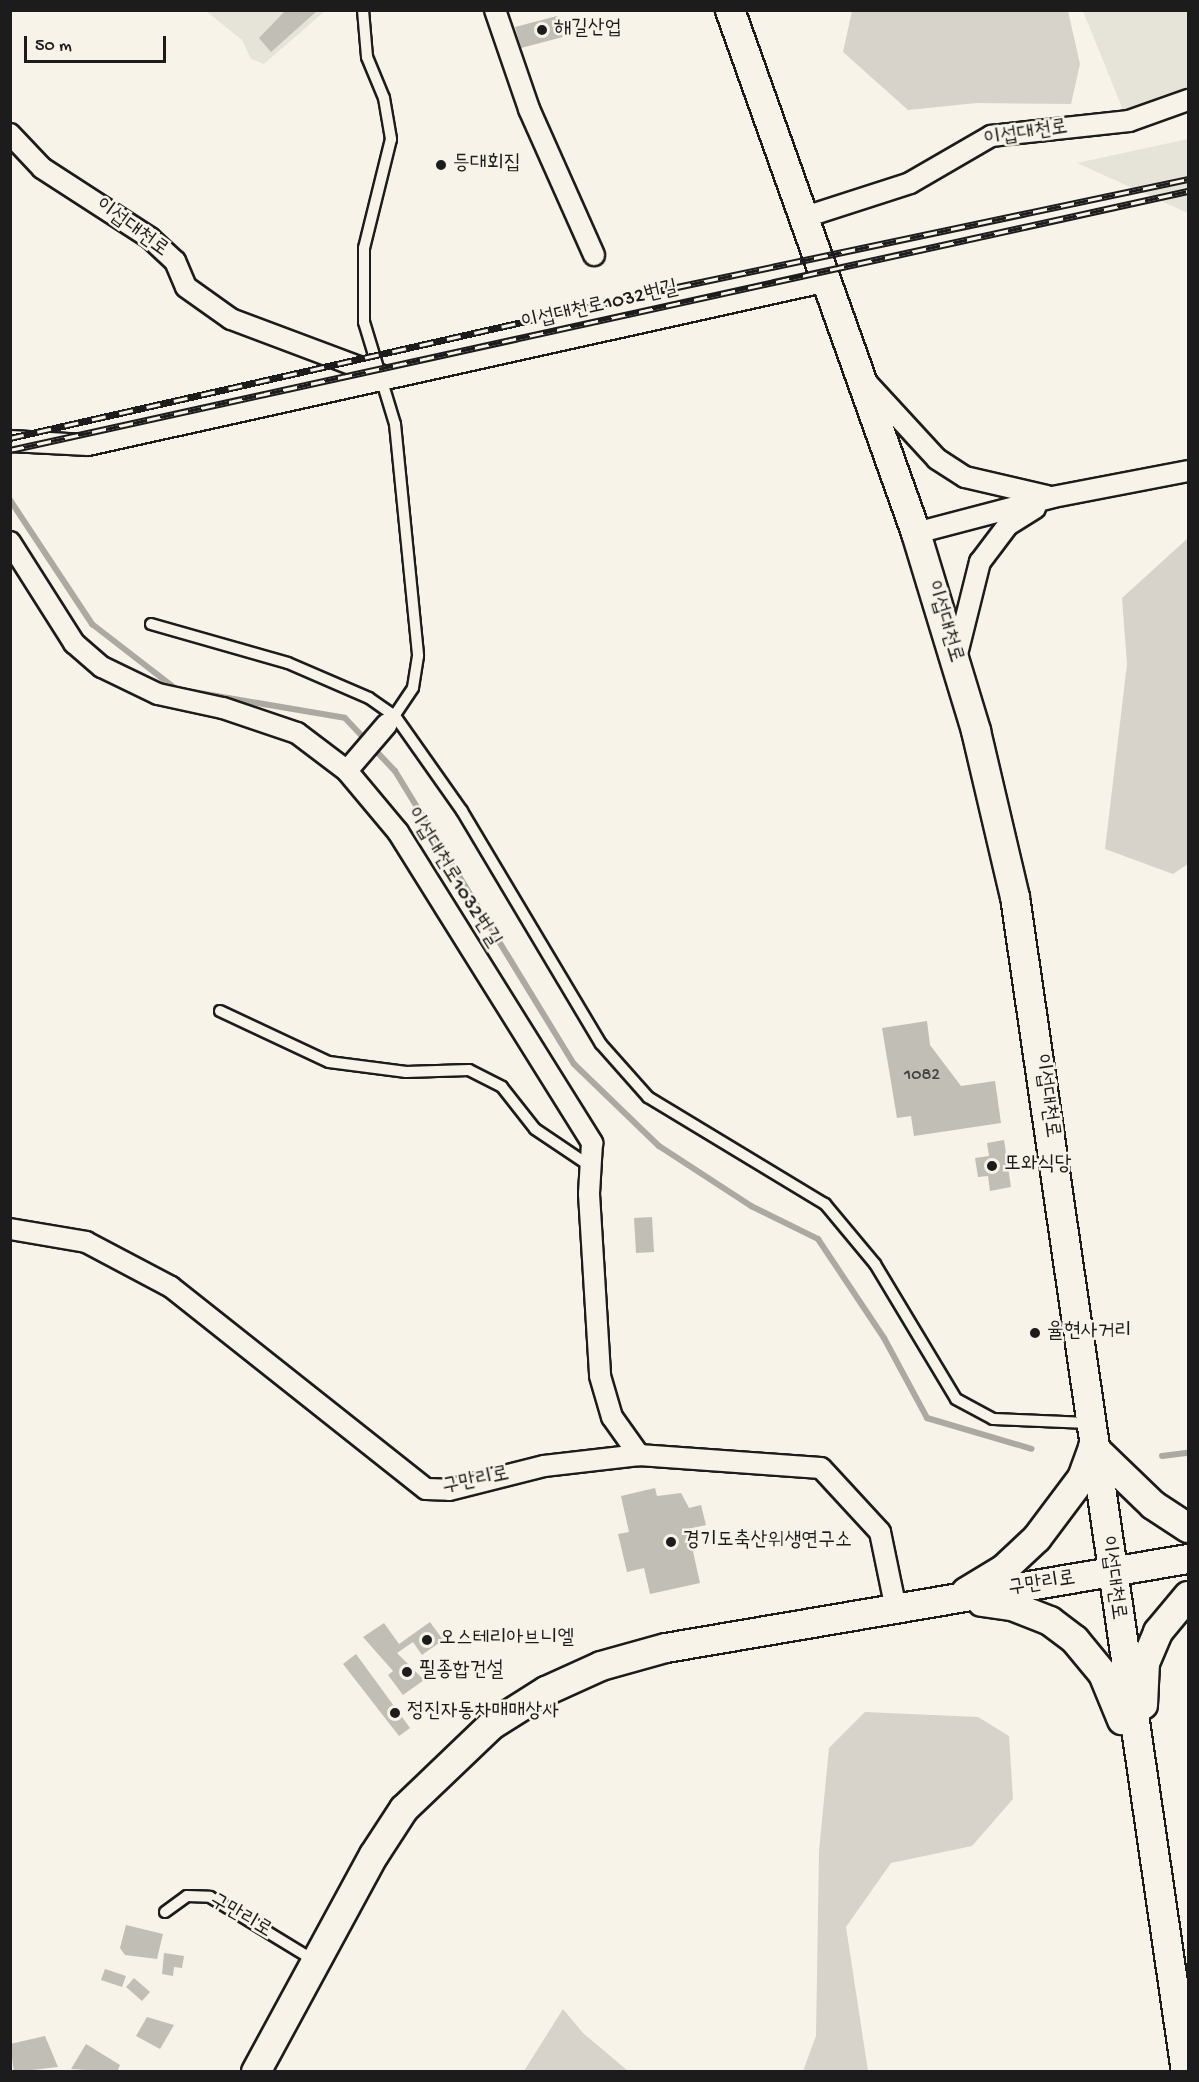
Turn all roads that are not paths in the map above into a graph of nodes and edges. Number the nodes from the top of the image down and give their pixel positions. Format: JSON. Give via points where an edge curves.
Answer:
{"nodes":[{"id":1,"x":363,"y":10,"type":"edge"},
{"id":2,"x":495,"y":10,"type":"edge"},
{"id":3,"x":730,"y":10,"type":"edge"},
{"id":4,"x":1188,"y":100,"type":"edge"},
{"id":5,"x":10,"y":134,"type":"edge"},
{"id":6,"x":805,"y":217,"type":"junction"},
{"id":7,"x":594,"y":255,"type":"dead end"},
{"id":8,"x":828,"y":281,"type":"junction"},
{"id":9,"x":381,"y":378,"type":"junction"},
{"id":10,"x":864,"y":379,"type":"junction"},
{"id":11,"x":10,"y":441,"type":"edge"},
{"id":12,"x":1188,"y":471,"type":"edge"},
{"id":13,"x":1053,"y":497,"type":"junction"},
{"id":14,"x":916,"y":533,"type":"junction"},
{"id":15,"x":10,"y":542,"type":"edge"},
{"id":16,"x":152,"y":624,"type":"dead end"},
{"id":17,"x":956,"y":659,"type":"junction"},
{"id":18,"x":391,"y":720,"type":"junction"},
{"id":19,"x":351,"y":766,"type":"dead end"},
{"id":20,"x":220,"y":1011,"type":"dead end"},
{"id":21,"x":590,"y":1166,"type":"junction"},
{"id":22,"x":10,"y":1229,"type":"edge"},
{"id":23,"x":1091,"y":1435,"type":"junction"},
{"id":24,"x":639,"y":1455,"type":"junction"},
{"id":25,"x":1188,"y":1528,"type":"edge"},
{"id":26,"x":1188,"y":1559,"type":"edge"},
{"id":27,"x":1111,"y":1574,"type":"junction"},
{"id":28,"x":1188,"y":1596,"type":"edge"},
{"id":29,"x":955,"y":1599,"type":"junction"},
{"id":30,"x":896,"y":1609,"type":"junction"},
{"id":31,"x":1139,"y":1761,"type":"junction"},
{"id":32,"x":165,"y":1912,"type":"dead end"},
{"id":33,"x":316,"y":1961,"type":"junction"},
{"id":34,"x":256,"y":2072,"type":"edge"},
{"id":35,"x":1186,"y":2072,"type":"edge"}],
"edges":[{"from":1,"to":9,"type":"lane","via":[[367,57],[384,98],[391,139],[363,248],[364,322]]},
{"from":2,"to":7,"type":"street","via":[[529,109]]},
{"from":3,"to":6,"type":"street","name":"이섭대천로"},
{"from":4,"to":6,"type":"street","name":"이섭대천로","via":[[1129,121],[991,136],[910,183]]},
{"from":5,"to":9,"type":"street","name":"이섭대천로","via":[[42,168],[150,238],[175,261],[186,287],[231,319]]},
{"from":6,"to":8,"type":"street","name":"이섭대천로"},
{"from":8,"to":9,"type":"street","name":"이섭대천로1032번길"},
{"from":8,"to":10,"type":"street","name":"이섭대천로"},
{"from":9,"to":11,"type":"street","name":"이섭대천로1032번길","via":[[88,445]]},
{"from":9,"to":18,"type":"lane","via":[[395,424],[418,656],[413,688]]},
{"from":10,"to":13,"type":"street","via":[[937,459],[965,477]]},
{"from":10,"to":14,"type":"street","name":"이섭대천로"},
{"from":12,"to":13,"type":"street"},
{"from":13,"to":14,"type":"street"},
{"from":13,"to":17,"type":"street","via":[[1008,525],[980,562]]},
{"from":14,"to":17,"type":"street","name":"이섭대천로"},
{"from":15,"to":21,"type":"street","name":"이섭대천로1032번길","via":[[74,644],[102,667],[158,694],[223,708],[297,733],[347,771],[398,832],[587,1134]]},
{"from":16,"to":18,"type":"lane","via":[[288,663],[369,698]]},
{"from":17,"to":23,"type":"street","name":"이섭대천로","via":[[1019,919]]},
{"from":18,"to":19,"type":"street"},
{"from":18,"to":23,"type":"lane","via":[[462,811],[601,1044],[648,1097],[825,1204],[875,1264],[956,1400],[993,1419]]},
{"from":20,"to":21,"type":"lane","via":[[329,1062],[406,1072],[469,1070],[502,1087],[535,1129]]},
{"from":21,"to":24,"type":"street","name":"이섭대천로1032번길","via":[[600,1376],[612,1417]]},
{"from":22,"to":24,"type":"street","name":"구만리로","via":[[86,1242],[171,1287],[426,1489],[449,1490],[544,1466]]},
{"from":23,"to":25,"type":"street","via":[[1153,1505]]},
{"from":23,"to":27,"type":"street","name":"이섭대천로"},
{"from":23,"to":29,"type":"street","via":[[1082,1478],[1037,1538],[1004,1569]]},
{"from":24,"to":30,"type":"street","name":"구만리로","via":[[821,1468],[880,1532]]},
{"from":26,"to":27,"type":"street","name":"구만리로"},
{"from":27,"to":29,"type":"street","name":"구만리로"},
{"from":27,"to":31,"type":"street","name":"이섭대천로"},
{"from":28,"to":31,"type":"street","via":[[1158,1632],[1145,1663]]},
{"from":29,"to":30,"type":"street","name":"구만리로"},
{"from":29,"to":31,"type":"street","via":[[1011,1605],[1050,1621],[1075,1640],[1103,1674]]},
{"from":30,"to":33,"type":"street","name":"구만리로","via":[[666,1648],[601,1666],[546,1691],[492,1725],[404,1809]]},
{"from":31,"to":35,"type":"street","name":"이섭대천로"},
{"from":32,"to":33,"type":"lane","name":"구만리로","via":[[193,1894],[210,1897]]},
{"from":33,"to":34,"type":"street","name":"구만리로"}]}
